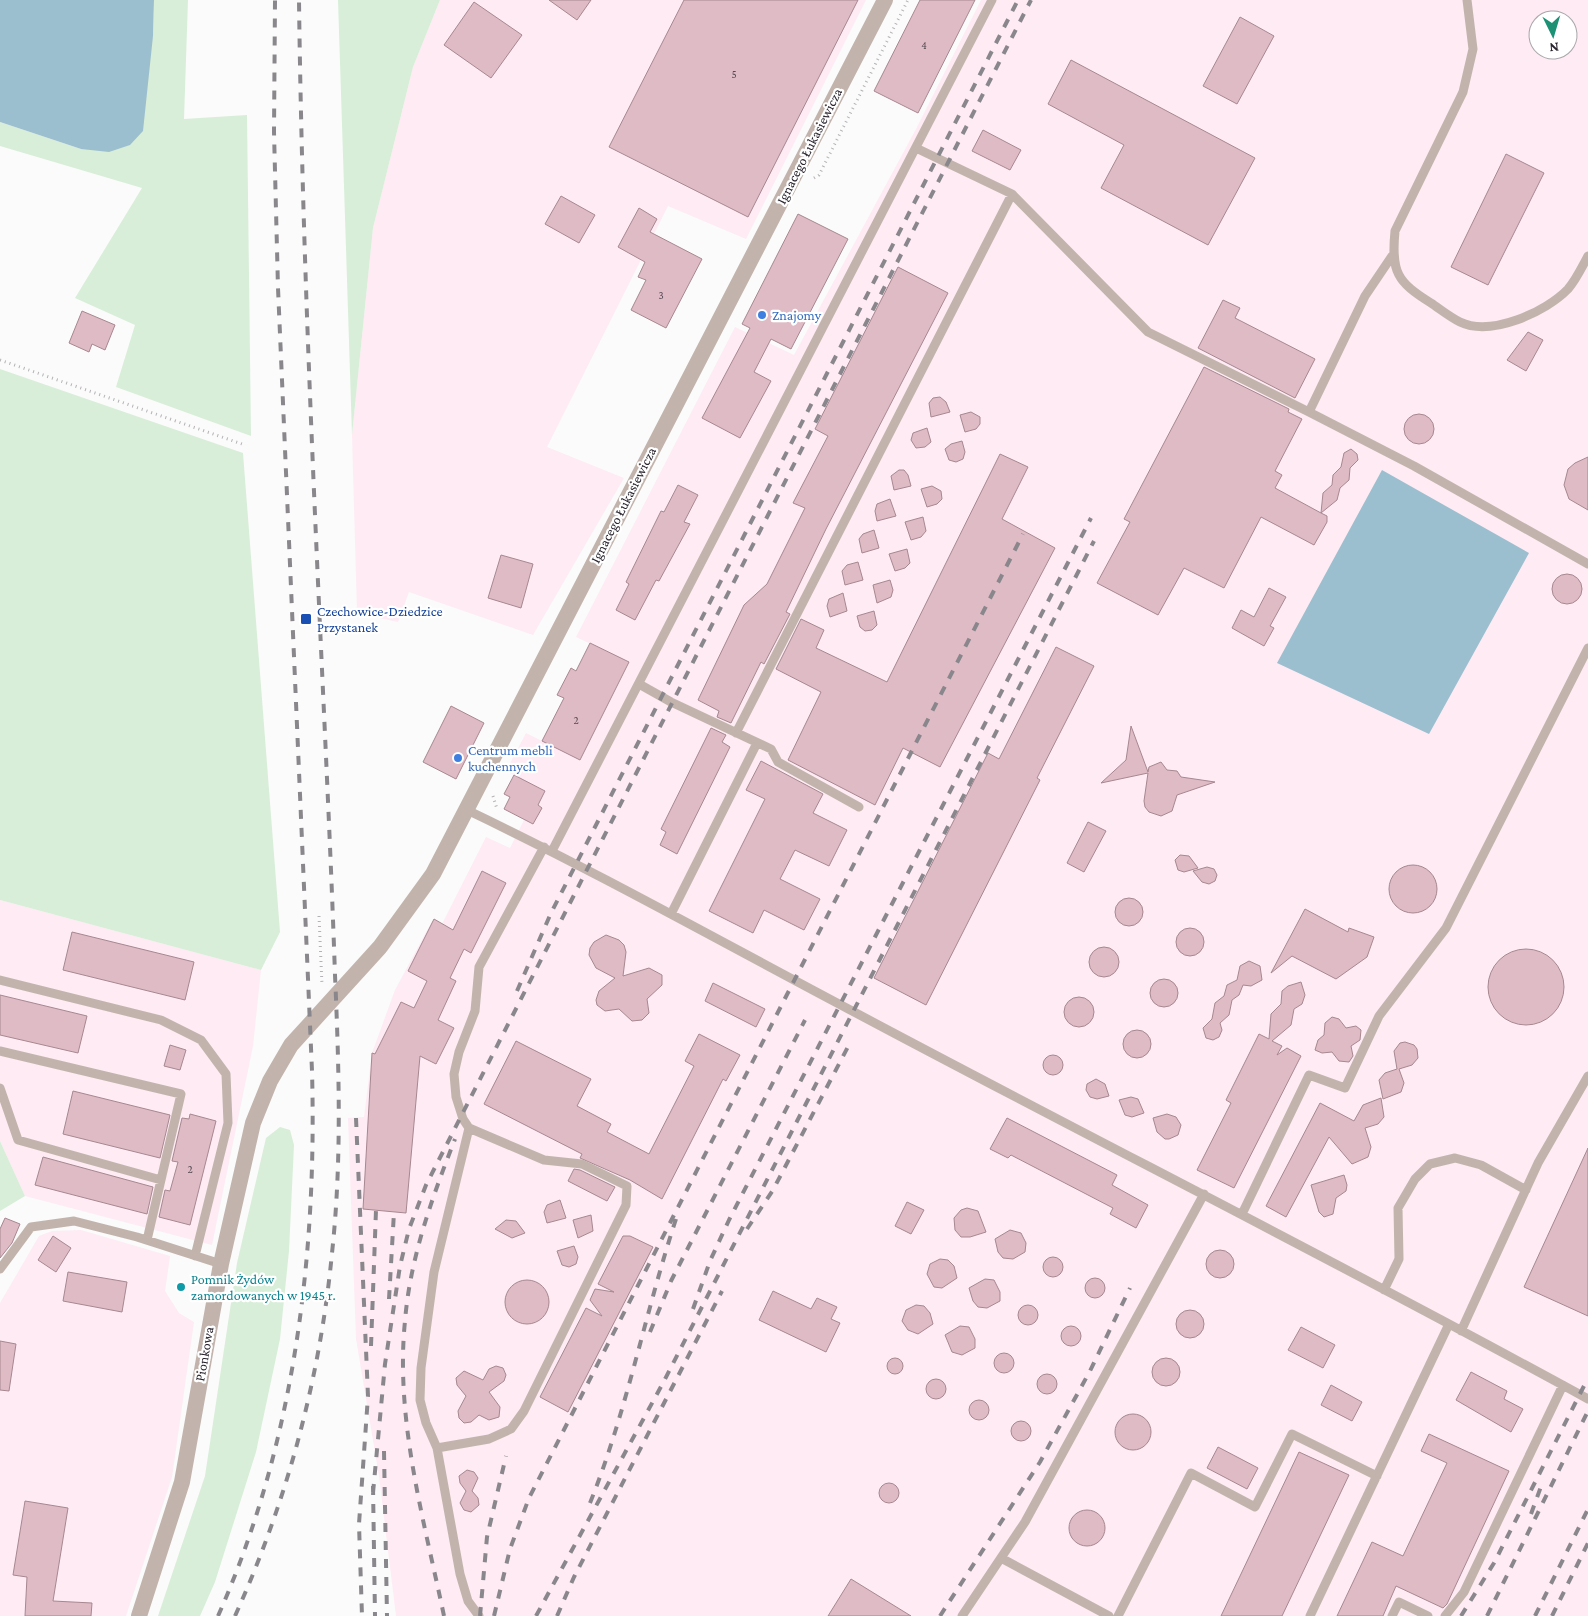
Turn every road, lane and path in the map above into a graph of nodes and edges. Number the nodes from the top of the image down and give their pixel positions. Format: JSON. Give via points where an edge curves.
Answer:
{"nodes":[{"id":1,"x":885,"y":0,"type":"edge"},
{"id":2,"x":992,"y":0,"type":"edge"},
{"id":3,"x":1467,"y":0,"type":"edge"},
{"id":4,"x":916,"y":148,"type":"junction"},
{"id":5,"x":1012,"y":194,"type":"junction"},
{"id":6,"x":1392,"y":256,"type":"junction"},
{"id":7,"x":1588,"y":256,"type":"edge"},
{"id":8,"x":0,"y":360,"type":"edge"},
{"id":9,"x":1309,"y":412,"type":"junction"},
{"id":10,"x":242,"y":444,"type":"dead end"},
{"id":11,"x":1588,"y":564,"type":"edge"},
{"id":12,"x":1588,"y":648,"type":"edge"},
{"id":13,"x":639,"y":684,"type":"junction"},
{"id":14,"x":736,"y":733,"type":"junction"},
{"id":15,"x":757,"y":743,"type":"junction"},
{"id":16,"x":858,"y":807,"type":"dead end"},
{"id":17,"x":467,"y":810,"type":"junction"},
{"id":18,"x":548,"y":849,"type":"junction"},
{"id":19,"x":671,"y":914,"type":"junction"},
{"id":20,"x":319,"y":916,"type":"dead end"},
{"id":21,"x":0,"y":980,"type":"edge"},
{"id":22,"x":336,"y":994,"type":"joint"},
{"id":23,"x":323,"y":1010,"type":"junction"},
{"id":24,"x":0,"y":1051,"type":"edge"},
{"id":25,"x":1588,"y":1076,"type":"edge"},
{"id":26,"x":0,"y":1088,"type":"edge"},
{"id":27,"x":469,"y":1128,"type":"junction"},
{"id":28,"x":161,"y":1180,"type":"junction"},
{"id":29,"x":1526,"y":1190,"type":"junction"},
{"id":30,"x":1204,"y":1194,"type":"junction"},
{"id":31,"x":1242,"y":1214,"type":"junction"},
{"id":32,"x":147,"y":1240,"type":"junction"},
{"id":33,"x":195,"y":1256,"type":"junction"},
{"id":34,"x":221,"y":1264,"type":"junction"},
{"id":35,"x":0,"y":1269,"type":"edge"},
{"id":36,"x":1384,"y":1290,"type":"junction"},
{"id":37,"x":1449,"y":1324,"type":"junction"},
{"id":38,"x":1461,"y":1331,"type":"junction"},
{"id":39,"x":1563,"y":1385,"type":"junction"},
{"id":40,"x":1588,"y":1399,"type":"edge"},
{"id":41,"x":437,"y":1448,"type":"junction"},
{"id":42,"x":1377,"y":1476,"type":"junction"},
{"id":43,"x":1001,"y":1558,"type":"junction"},
{"id":44,"x":139,"y":1616,"type":"edge"},
{"id":45,"x":479,"y":1616,"type":"edge"},
{"id":46,"x":962,"y":1616,"type":"edge"},
{"id":47,"x":1109,"y":1616,"type":"edge"},
{"id":48,"x":1118,"y":1616,"type":"edge"},
{"id":49,"x":1310,"y":1616,"type":"edge"},
{"id":50,"x":1392,"y":1616,"type":"edge"},
{"id":51,"x":1428,"y":1616,"type":"edge"},
{"id":52,"x":1445,"y":1616,"type":"edge"}],
"edges":[{"from":1,"to":17,"type":"street","name":"Ignacego Łukasiewicza"},
{"from":2,"to":4,"type":"lane"},
{"from":3,"to":6,"type":"lane","via":[[1472,49],[1463,92],[1395,231]]},
{"from":4,"to":5,"type":"lane"},
{"from":4,"to":13,"type":"lane"},
{"from":5,"to":9,"type":"lane","via":[[1148,332]]},
{"from":5,"to":14,"type":"lane"},
{"from":6,"to":7,"type":"lane","via":[[1398,275],[1408,288],[1460,322],[1500,326],[1553,303],[1569,288]]},
{"from":6,"to":9,"type":"lane","via":[[1365,296]]},
{"from":8,"to":10,"type":"path"},
{"from":9,"to":11,"type":"lane","via":[[1414,466]]},
{"from":12,"to":31,"type":"lane","via":[[1446,928],[1379,1016],[1345,1088],[1310,1075]]},
{"from":13,"to":14,"type":"lane"},
{"from":13,"to":18,"type":"lane"},
{"from":14,"to":15,"type":"lane"},
{"from":15,"to":16,"type":"lane","via":[[771,749],[778,762]]},
{"from":15,"to":19,"type":"lane"},
{"from":17,"to":18,"type":"lane"},
{"from":17,"to":22,"type":"street","name":"Ignacego Łukasiewicza","via":[[433,874],[380,948]]},
{"from":18,"to":19,"type":"lane"},
{"from":18,"to":27,"type":"lane","via":[[479,967],[475,1011],[454,1074],[456,1097]]},
{"from":19,"to":30,"type":"lane","via":[[852,1012]]},
{"from":20,"to":23,"type":"path"},
{"from":21,"to":33,"type":"lane","via":[[161,1020],[201,1040],[226,1074],[228,1123]]},
{"from":22,"to":23,"type":"street","name":"Pionkowa"},
{"from":23,"to":34,"type":"street","name":"Pionkowa","via":[[291,1045],[270,1081],[253,1124]]},
{"from":24,"to":28,"type":"lane","via":[[181,1094]]},
{"from":25,"to":29,"type":"lane"},
{"from":26,"to":28,"type":"lane","via":[[18,1140]]},
{"from":27,"to":41,"type":"lane","via":[[434,1272],[421,1368],[420,1400]]},
{"from":27,"to":41,"type":"lane","via":[[544,1160],[582,1164],[626,1186],[626,1205],[524,1411],[511,1429],[489,1439]]},
{"from":28,"to":32,"type":"lane"},
{"from":29,"to":36,"type":"lane","via":[[1482,1165],[1455,1158],[1430,1164],[1415,1179],[1398,1208],[1399,1259]]},
{"from":29,"to":38,"type":"lane"},
{"from":30,"to":31,"type":"lane"},
{"from":30,"to":43,"type":"lane","via":[[1025,1522]]},
{"from":31,"to":36,"type":"lane"},
{"from":32,"to":33,"type":"lane"},
{"from":32,"to":35,"type":"lane","via":[[74,1221],[31,1227]]},
{"from":33,"to":34,"type":"lane"},
{"from":34,"to":44,"type":"street","name":"Pionkowa","via":[[182,1482]]},
{"from":36,"to":37,"type":"lane"},
{"from":37,"to":38,"type":"lane"},
{"from":37,"to":42,"type":"lane"},
{"from":38,"to":39,"type":"lane"},
{"from":39,"to":40,"type":"lane"},
{"from":39,"to":52,"type":"lane","via":[[1464,1592]]},
{"from":41,"to":45,"type":"lane","via":[[460,1574],[468,1601]]},
{"from":42,"to":48,"type":"lane","via":[[1292,1434],[1255,1507],[1191,1472]]},
{"from":42,"to":49,"type":"lane"},
{"from":43,"to":46,"type":"lane"},
{"from":43,"to":47,"type":"lane"},
{"from":50,"to":51,"type":"lane","via":[[1399,1602]]}]}
